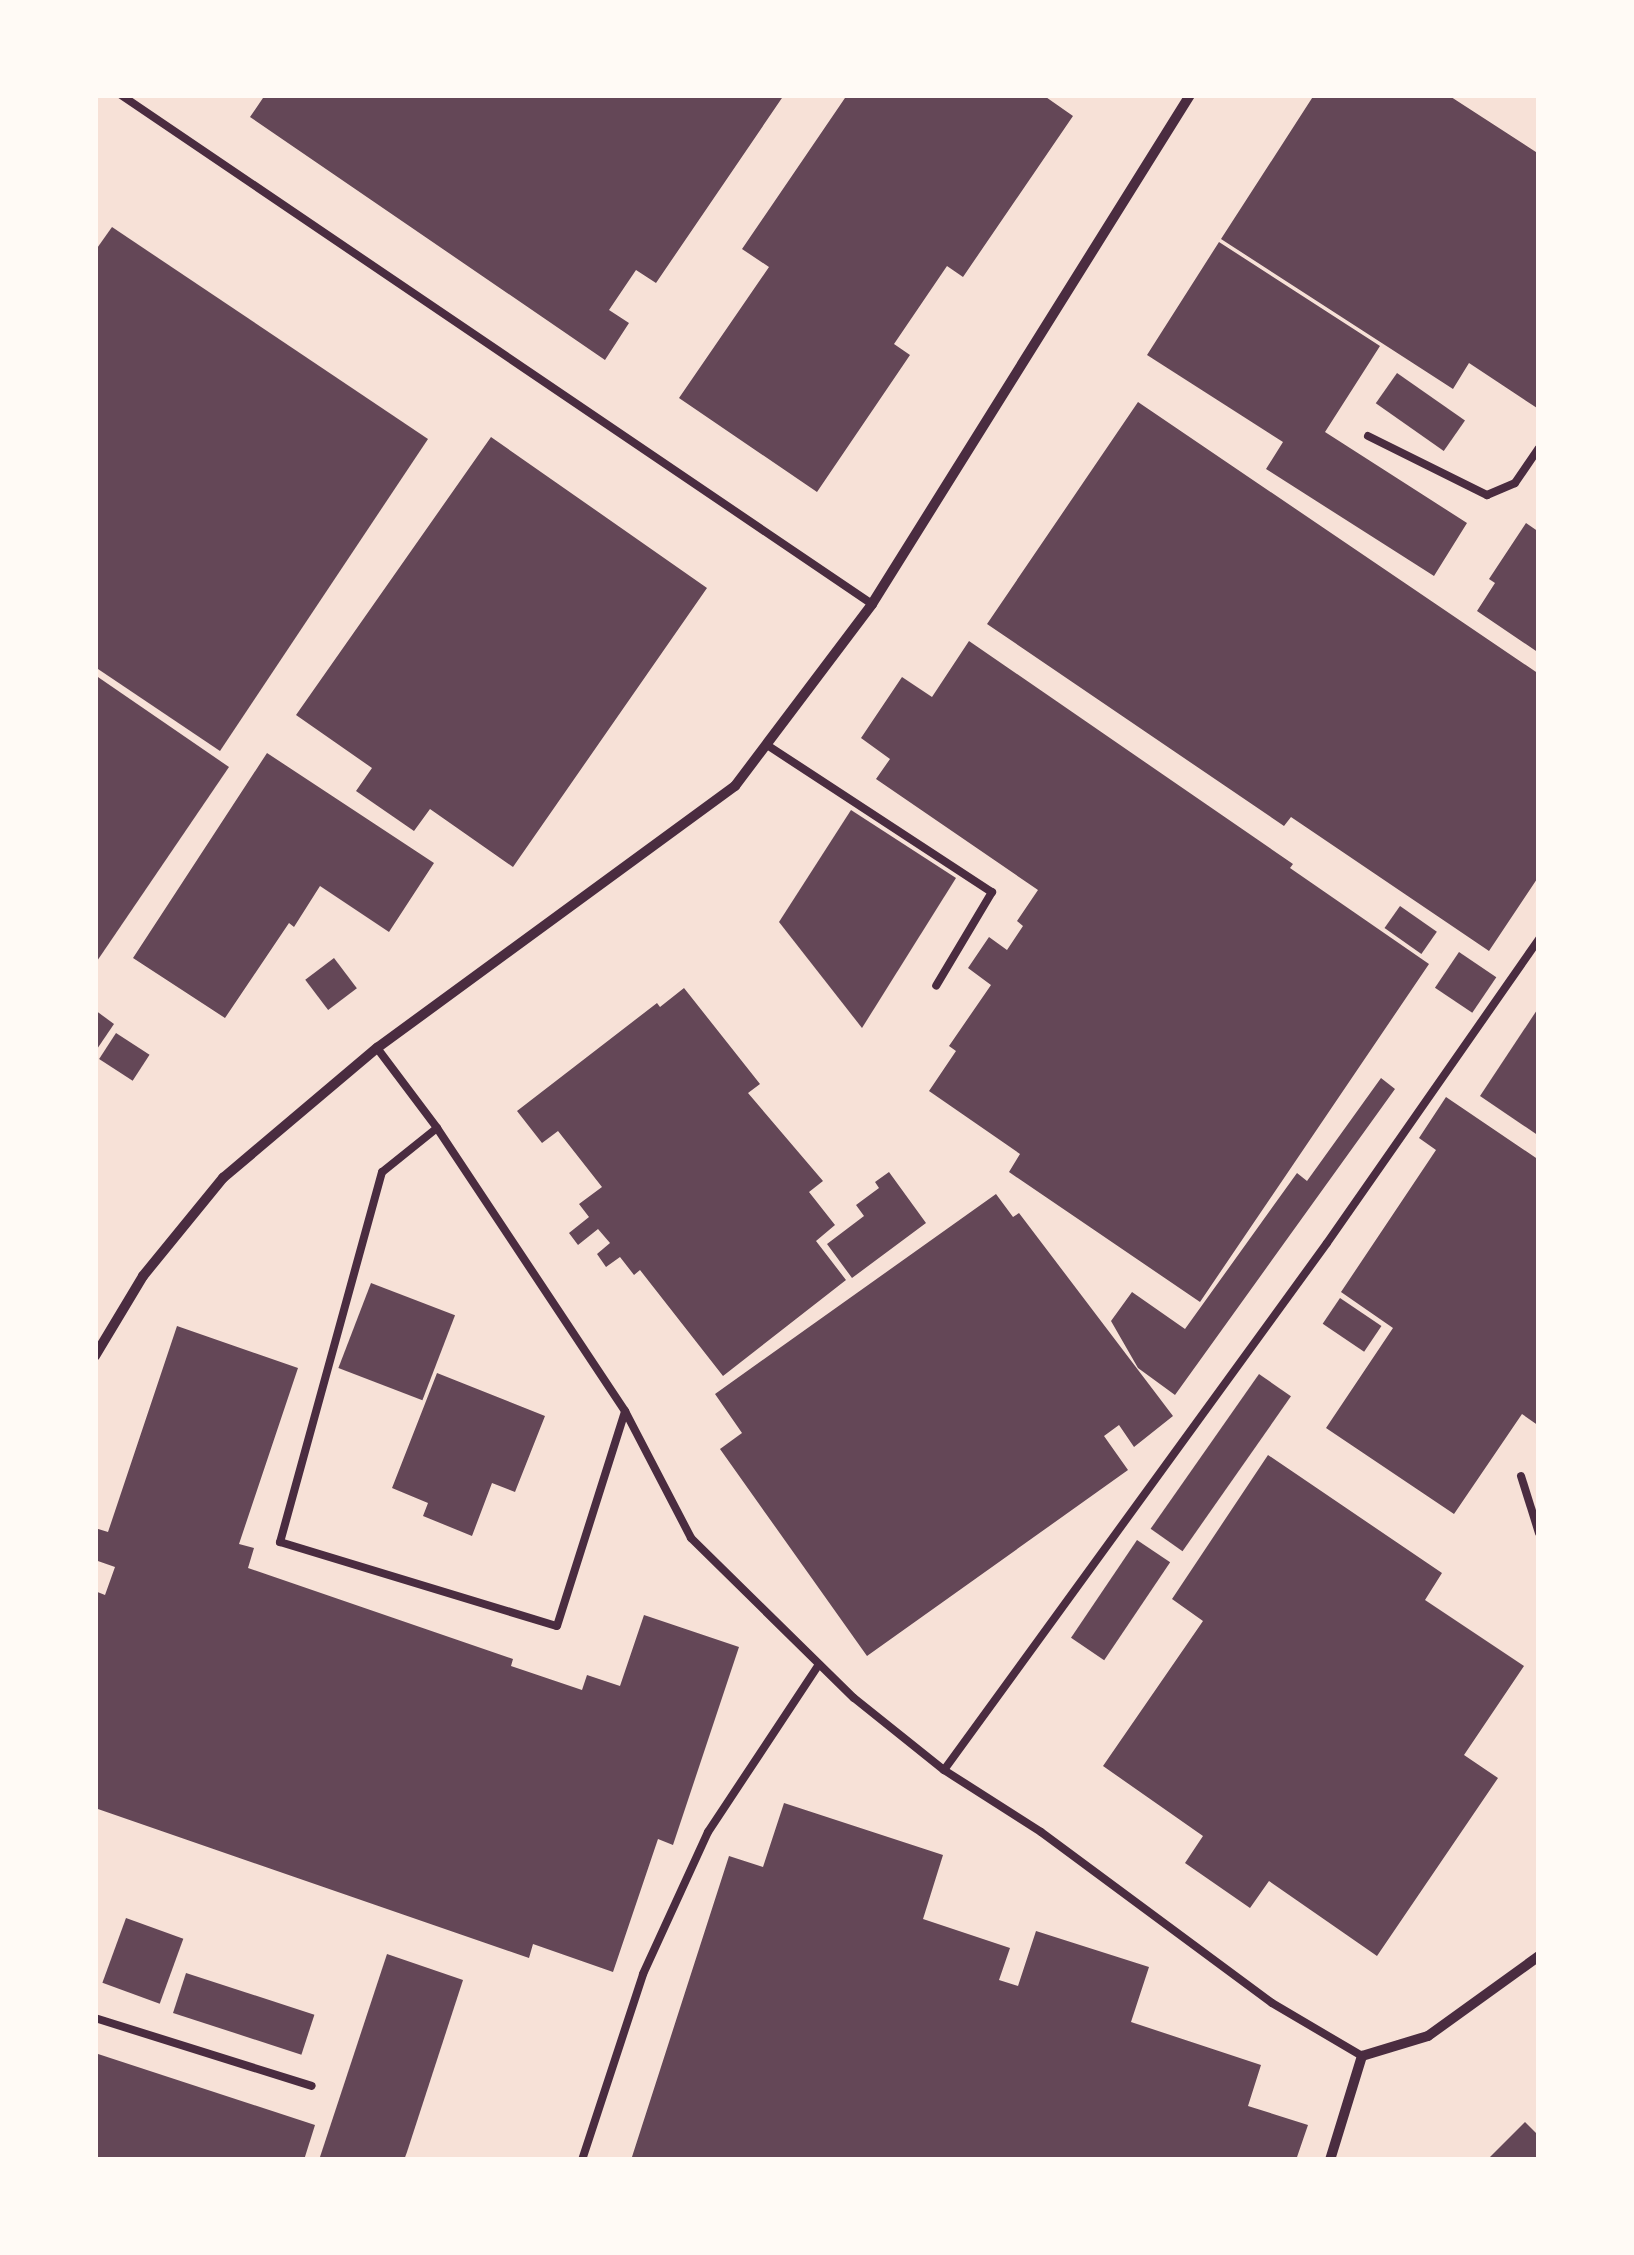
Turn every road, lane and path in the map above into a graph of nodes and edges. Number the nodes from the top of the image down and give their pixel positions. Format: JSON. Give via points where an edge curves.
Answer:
{"nodes":[{"id":1,"x":121,"y":95,"type":"edge"},
{"id":2,"x":1190,"y":95,"type":"edge"},
{"id":3,"x":1368,"y":436,"type":"dead end"},
{"id":4,"x":1539,"y":448,"type":"edge"},
{"id":5,"x":872,"y":604,"type":"junction"},
{"id":6,"x":766,"y":745,"type":"junction"},
{"id":7,"x":1539,"y":938,"type":"edge"},
{"id":8,"x":936,"y":986,"type":"dead end"},
{"id":9,"x":377,"y":1048,"type":"junction"},
{"id":10,"x":437,"y":1128,"type":"junction"},
{"id":11,"x":95,"y":1356,"type":"edge"},
{"id":12,"x":625,"y":1410,"type":"junction"},
{"id":13,"x":1520,"y":1476,"type":"dead end"},
{"id":14,"x":1539,"y":1534,"type":"edge"},
{"id":15,"x":819,"y":1664,"type":"junction"},
{"id":16,"x":944,"y":1770,"type":"junction"},
{"id":17,"x":1539,"y":1956,"type":"edge"},
{"id":18,"x":95,"y":2018,"type":"edge"},
{"id":19,"x":1362,"y":2056,"type":"junction"},
{"id":20,"x":312,"y":2086,"type":"dead end"},
{"id":21,"x":582,"y":2160,"type":"edge"},
{"id":22,"x":1330,"y":2160,"type":"edge"}],
"edges":[{"from":1,"to":5,"type":"lane"},
{"from":2,"to":5,"type":"street"},
{"from":3,"to":4,"type":"lane","via":[[1486,496],[1515,482]]},
{"from":5,"to":6,"type":"street"},
{"from":6,"to":8,"type":"lane","via":[[992,892]]},
{"from":6,"to":9,"type":"street","via":[[735,786]]},
{"from":7,"to":16,"type":"lane"},
{"from":9,"to":10,"type":"lane"},
{"from":9,"to":11,"type":"street","via":[[223,1178],[143,1276]]},
{"from":10,"to":12,"type":"lane"},
{"from":10,"to":12,"type":"lane","via":[[382,1172],[280,1542],[557,1626]]},
{"from":12,"to":15,"type":"lane","via":[[691,1538]]},
{"from":13,"to":14,"type":"lane"},
{"from":15,"to":16,"type":"lane"},
{"from":15,"to":21,"type":"lane","via":[[708,1832],[642,1974]]},
{"from":16,"to":19,"type":"lane","via":[[1041,1832],[1272,2004]]},
{"from":17,"to":19,"type":"street","via":[[1428,2036]]},
{"from":18,"to":20,"type":"lane"},
{"from":19,"to":22,"type":"street"}]}
